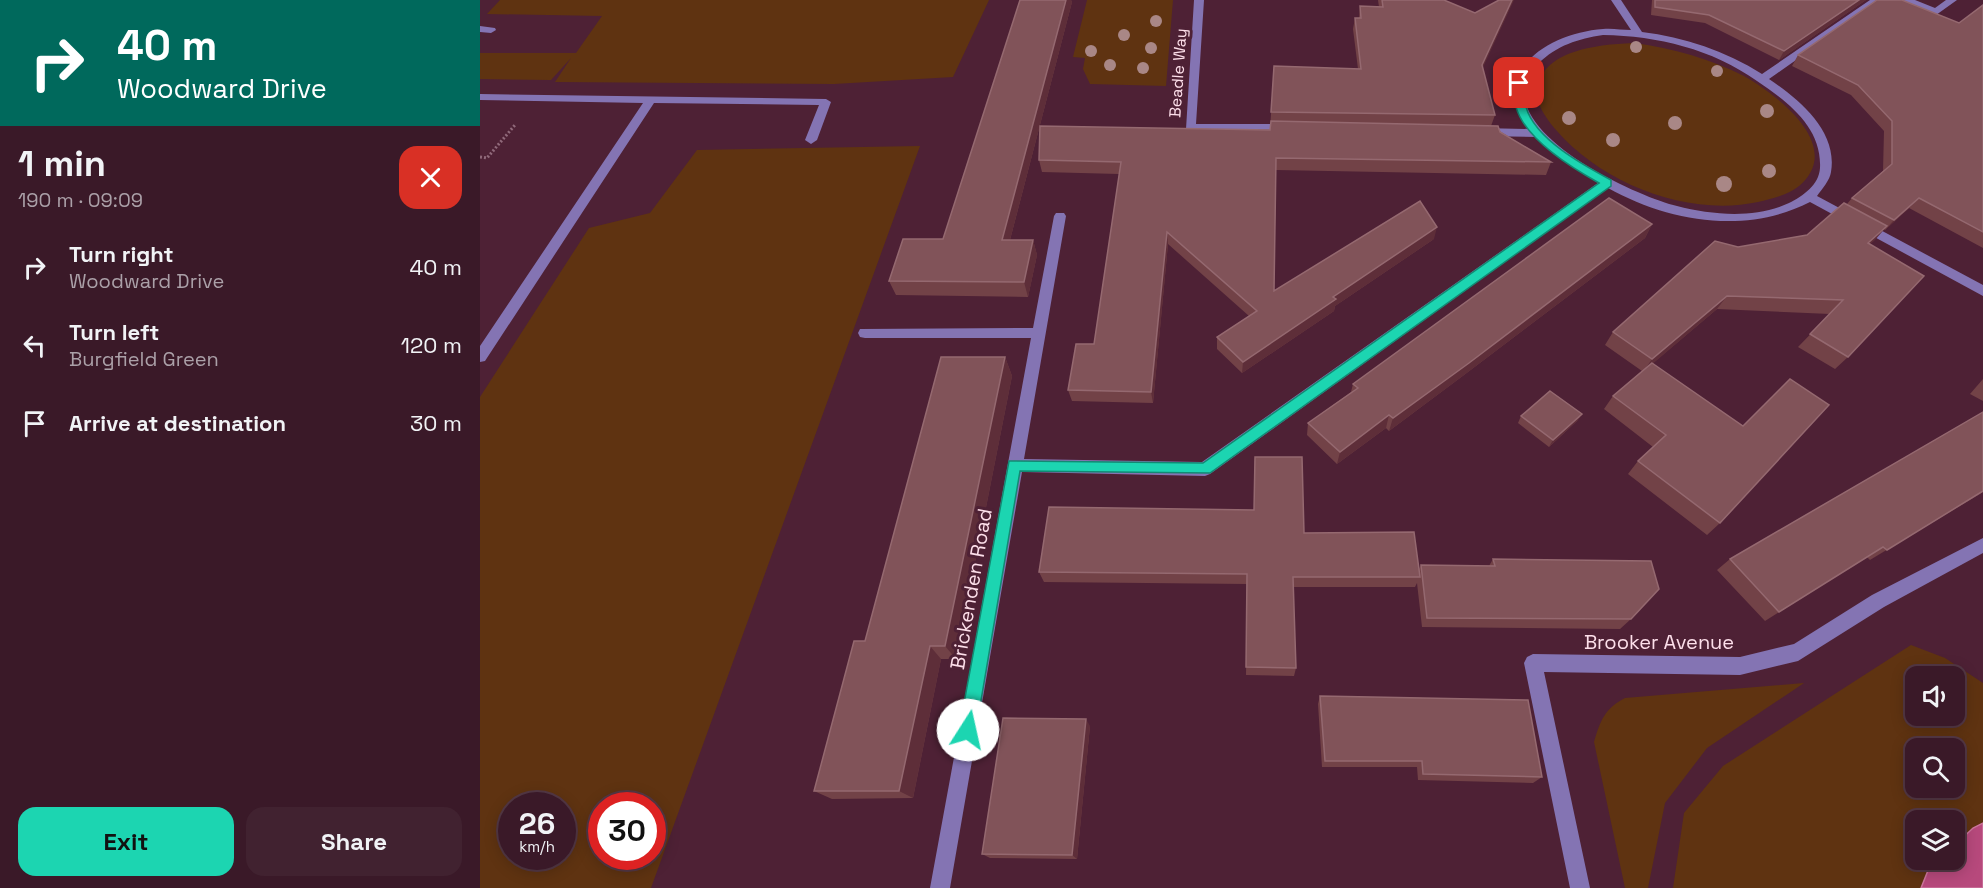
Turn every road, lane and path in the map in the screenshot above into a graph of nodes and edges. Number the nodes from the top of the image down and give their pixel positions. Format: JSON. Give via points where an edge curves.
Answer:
{"nodes":[{"id":1,"x":1199,"y":0,"type":"edge"},
{"id":2,"x":1616,"y":0,"type":"edge"},
{"id":3,"x":1876,"y":0,"type":"edge"},
{"id":4,"x":1906,"y":0,"type":"edge"},
{"id":5,"x":1952,"y":0,"type":"edge"},
{"id":6,"x":1637,"y":32,"type":"junction"},
{"id":7,"x":1764,"y":78,"type":"junction"},
{"id":8,"x":480,"y":97,"type":"edge"},
{"id":9,"x":650,"y":100,"type":"junction"},
{"id":10,"x":516,"y":124,"type":"dead end"},
{"id":11,"x":1298,"y":129,"type":"edge"},
{"id":12,"x":1465,"y":131,"type":"edge"},
{"id":13,"x":1537,"y":133,"type":"junction"},
{"id":14,"x":812,"y":140,"type":"dead end"},
{"id":15,"x":480,"y":158,"type":"edge"},
{"id":16,"x":1607,"y":183,"type":"junction"},
{"id":17,"x":1810,"y":197,"type":"junction"},
{"id":18,"x":1060,"y":216,"type":"dead end"},
{"id":19,"x":1983,"y":291,"type":"edge"},
{"id":20,"x":865,"y":333,"type":"dead end"},
{"id":21,"x":1040,"y":333,"type":"junction"},
{"id":22,"x":480,"y":357,"type":"edge"},
{"id":23,"x":1014,"y":465,"type":"junction"},
{"id":24,"x":1983,"y":545,"type":"edge"},
{"id":25,"x":940,"y":888,"type":"edge"},
{"id":26,"x":1580,"y":888,"type":"edge"}],
"edges":[{"from":1,"to":11,"type":"street","name":"Beadle Way","via":[[1190,127]]},
{"from":2,"to":6,"type":"street"},
{"from":3,"to":7,"type":"street"},
{"from":4,"to":5,"type":"street","via":[[1936,12]]},
{"from":6,"to":7,"type":"street","via":[[1714,54]]},
{"from":6,"to":13,"type":"street","via":[[1579,36],[1553,44],[1539,56],[1519,83],[1521,108]]},
{"from":7,"to":17,"type":"street","via":[[1814,124],[1824,141],[1828,156],[1824,176]]},
{"from":8,"to":9,"type":"street"},
{"from":9,"to":14,"type":"street","via":[[826,102]]},
{"from":9,"to":22,"type":"street"},
{"from":10,"to":15,"type":"path","via":[[487,158]]},
{"from":12,"to":13,"type":"street"},
{"from":13,"to":16,"type":"street","via":[[1569,162]]},
{"from":16,"to":17,"type":"street","via":[[1678,210],[1727,218],[1779,213]]},
{"from":16,"to":23,"type":"street","via":[[1205,469]]},
{"from":17,"to":19,"type":"street"},
{"from":18,"to":21,"type":"street","name":"Brickenden Road"},
{"from":20,"to":21,"type":"street"},
{"from":21,"to":23,"type":"street","name":"Brickenden Road"},
{"from":23,"to":25,"type":"street","name":"Brickenden Road"},
{"from":24,"to":26,"type":"street","name":"Brooker Avenue","via":[[1878,601],[1798,652],[1740,666],[1533,663]]}]}
